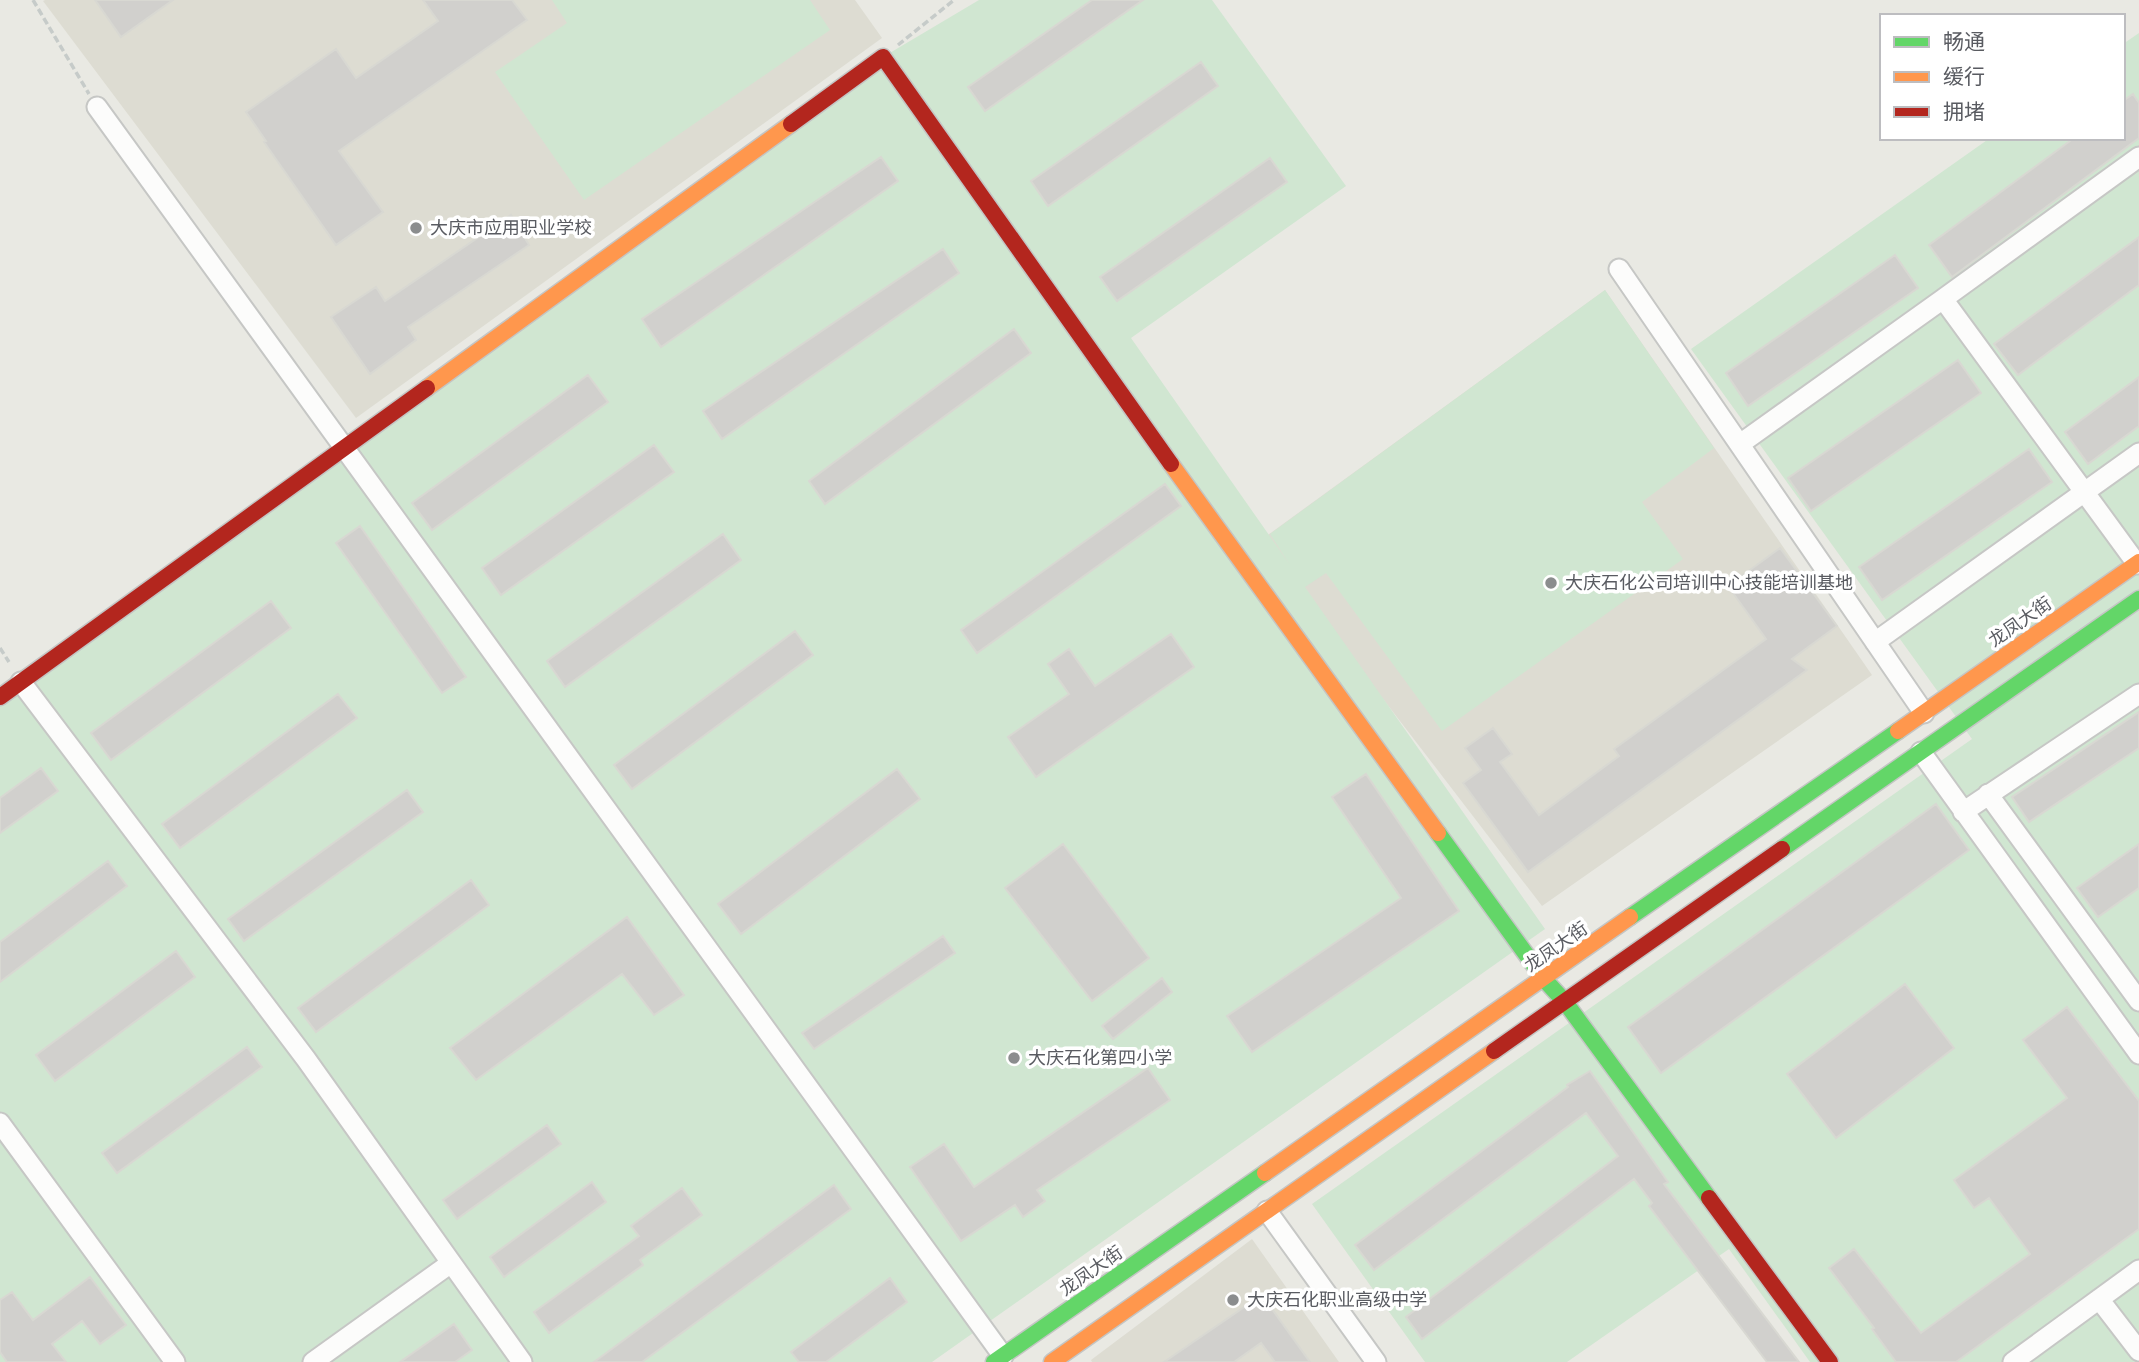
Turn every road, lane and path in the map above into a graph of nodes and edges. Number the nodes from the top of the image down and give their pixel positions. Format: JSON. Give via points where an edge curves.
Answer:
{"nodes":[{"id":1,"x":33,"y":0,"type":"edge"},
{"id":2,"x":954,"y":0,"type":"edge"},
{"id":3,"x":883,"y":57,"type":"junction"},
{"id":4,"x":97,"y":107,"type":"joint"},
{"id":5,"x":2139,"y":156,"type":"edge"},
{"id":6,"x":1619,"y":269,"type":"dead end"},
{"id":7,"x":1943,"y":299,"type":"junction"},
{"id":8,"x":1740,"y":444,"type":"junction"},
{"id":9,"x":344,"y":448,"type":"junction"},
{"id":10,"x":2139,"y":453,"type":"edge"},
{"id":11,"x":2085,"y":492,"type":"junction"},
{"id":12,"x":2138,"y":563,"type":"edge"},
{"id":13,"x":2139,"y":599,"type":"edge"},
{"id":14,"x":1875,"y":642,"type":"junction"},
{"id":15,"x":22,"y":682,"type":"junction"},
{"id":16,"x":2139,"y":694,"type":"edge"},
{"id":17,"x":0,"y":697,"type":"edge"},
{"id":18,"x":1924,"y":713,"type":"junction"},
{"id":19,"x":1921,"y":752,"type":"junction"},
{"id":20,"x":1988,"y":794,"type":"junction"},
{"id":21,"x":1963,"y":812,"type":"junction"},
{"id":22,"x":2091,"y":936,"type":"junction"},
{"id":23,"x":2066,"y":954,"type":"junction"},
{"id":24,"x":1544,"y":979,"type":"junction"},
{"id":25,"x":2139,"y":1001,"type":"edge"},
{"id":26,"x":1565,"y":1002,"type":"junction"},
{"id":27,"x":2139,"y":1054,"type":"edge"},
{"id":28,"x":0,"y":1123,"type":"edge"},
{"id":29,"x":1267,"y":1211,"type":"junction"},
{"id":30,"x":451,"y":1263,"type":"junction"},
{"id":31,"x":2139,"y":1270,"type":"edge"},
{"id":32,"x":2099,"y":1299,"type":"junction"},
{"id":33,"x":2139,"y":1351,"type":"edge"},
{"id":34,"x":998,"y":1359,"type":"edge"},
{"id":35,"x":175,"y":1362,"type":"edge"},
{"id":36,"x":313,"y":1362,"type":"edge"},
{"id":37,"x":522,"y":1362,"type":"edge"},
{"id":38,"x":1052,"y":1362,"type":"edge"},
{"id":39,"x":1376,"y":1362,"type":"edge"},
{"id":40,"x":1830,"y":1362,"type":"edge"},
{"id":41,"x":2013,"y":1362,"type":"edge"}],
"edges":[{"from":1,"to":4,"type":"path"},
{"from":2,"to":3,"type":"path"},
{"from":3,"to":9,"type":"main road"},
{"from":3,"to":24,"type":"main road","via":[[1118,391]]},
{"from":4,"to":9,"type":"street"},
{"from":5,"to":7,"type":"street"},
{"from":6,"to":8,"type":"street"},
{"from":7,"to":8,"type":"street"},
{"from":7,"to":11,"type":"street"},
{"from":8,"to":14,"type":"street"},
{"from":9,"to":15,"type":"main road"},
{"from":9,"to":34,"type":"street"},
{"from":10,"to":11,"type":"street"},
{"from":11,"to":12,"type":"street"},
{"from":11,"to":14,"type":"street"},
{"from":12,"to":18,"type":"main road","name":"龙凤大街"},
{"from":13,"to":19,"type":"main road"},
{"from":14,"to":18,"type":"street"},
{"from":15,"to":17,"type":"main road"},
{"from":15,"to":30,"type":"street","via":[[306,1059]]},
{"from":16,"to":20,"type":"street"},
{"from":18,"to":24,"type":"main road","name":"龙凤大街"},
{"from":19,"to":21,"type":"street"},
{"from":19,"to":26,"type":"main road"},
{"from":20,"to":21,"type":"street"},
{"from":20,"to":22,"type":"street"},
{"from":21,"to":23,"type":"street"},
{"from":22,"to":23,"type":"street"},
{"from":22,"to":25,"type":"street"},
{"from":23,"to":27,"type":"street"},
{"from":24,"to":26,"type":"main road"},
{"from":24,"to":34,"type":"main road","name":"龙凤大街"},
{"from":26,"to":29,"type":"main road"},
{"from":26,"to":40,"type":"main road"},
{"from":28,"to":35,"type":"street"},
{"from":29,"to":38,"type":"main road"},
{"from":29,"to":39,"type":"street"},
{"from":30,"to":36,"type":"street"},
{"from":30,"to":37,"type":"street"},
{"from":31,"to":32,"type":"street"},
{"from":32,"to":33,"type":"street"},
{"from":32,"to":41,"type":"street"}]}
